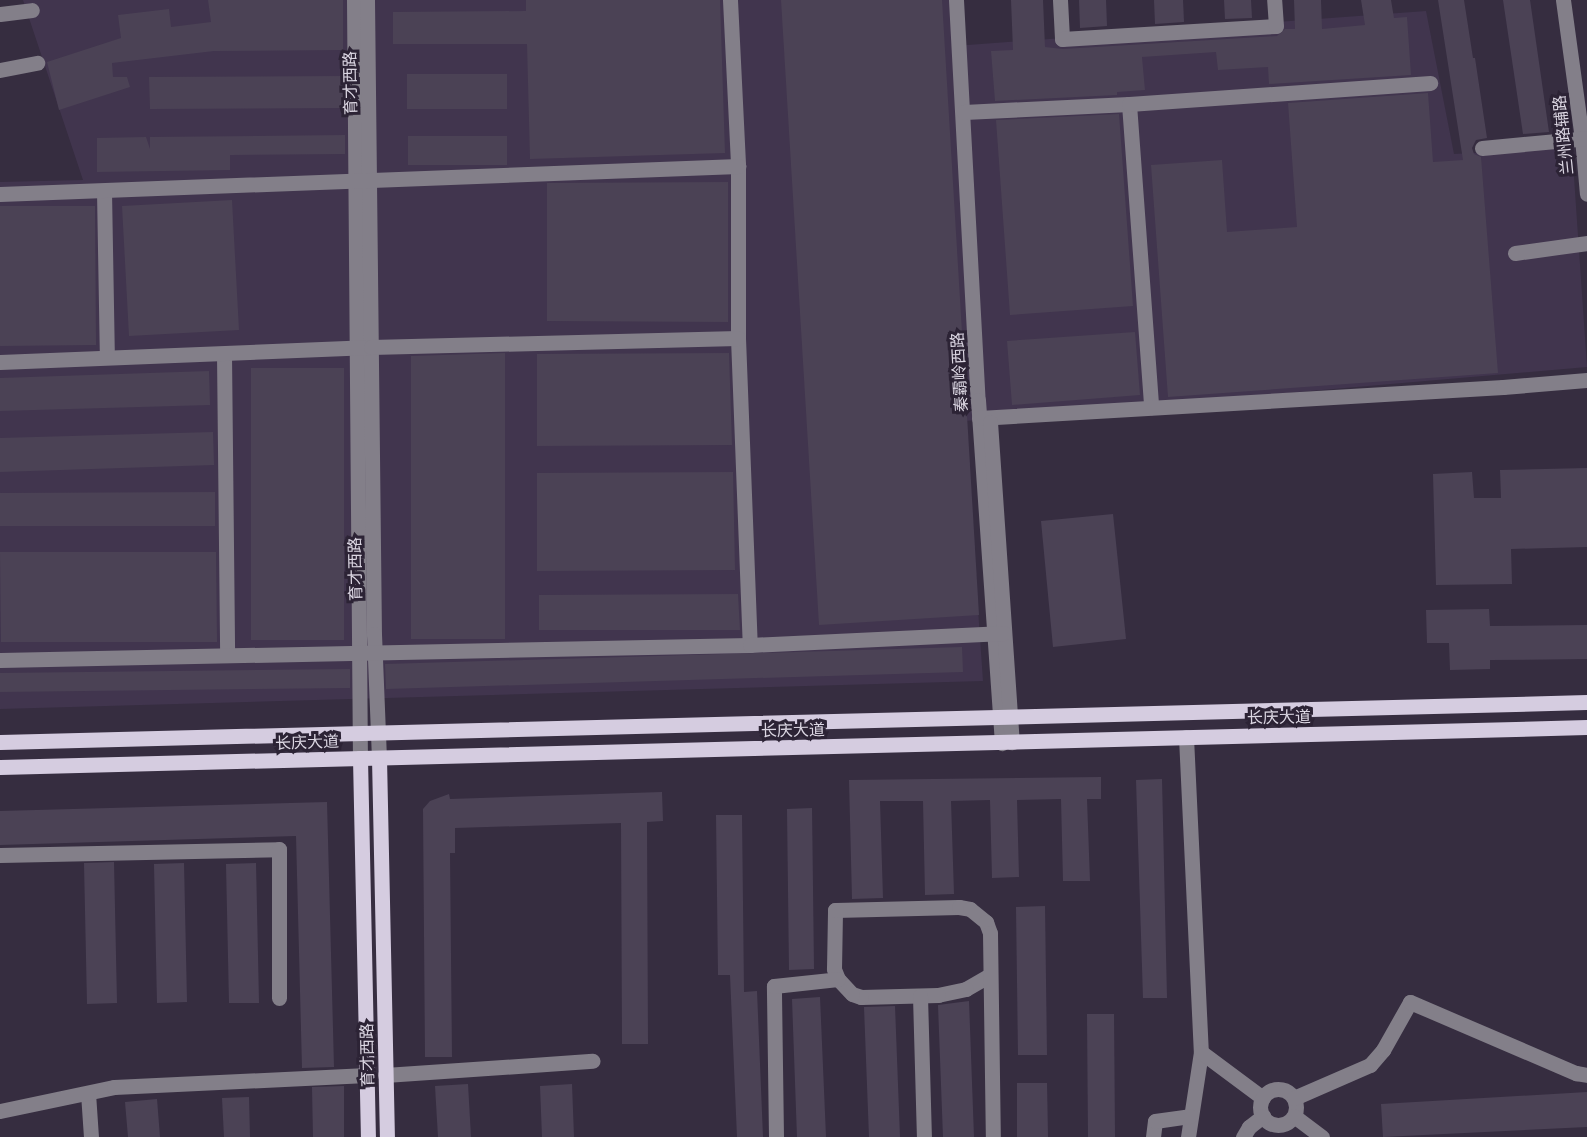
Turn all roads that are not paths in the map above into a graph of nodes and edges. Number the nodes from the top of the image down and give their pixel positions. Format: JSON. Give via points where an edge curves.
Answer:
{"nodes":[{"id":1,"x":354,"y":0,"type":"edge"},
{"id":2,"x":367,"y":0,"type":"edge"},
{"id":3,"x":730,"y":0,"type":"edge"},
{"id":4,"x":957,"y":0,"type":"edge"},
{"id":5,"x":966,"y":0,"type":"edge"},
{"id":6,"x":1060,"y":0,"type":"edge"},
{"id":7,"x":1274,"y":0,"type":"edge"},
{"id":8,"x":1563,"y":0,"type":"edge"},
{"id":9,"x":32,"y":10,"type":"dead end"},
{"id":10,"x":0,"y":14,"type":"edge"},
{"id":11,"x":37,"y":63,"type":"dead end"},
{"id":12,"x":0,"y":70,"type":"edge"},
{"id":13,"x":1430,"y":83,"type":"dead end"},
{"id":14,"x":1129,"y":104,"type":"junction"},
{"id":15,"x":969,"y":112,"type":"junction"},
{"id":16,"x":1585,"y":138,"type":"edge"},
{"id":17,"x":1482,"y":148,"type":"dead end"},
{"id":18,"x":738,"y":166,"type":"junction"},
{"id":19,"x":362,"y":179,"type":"junction"},
{"id":20,"x":104,"y":191,"type":"junction"},
{"id":21,"x":0,"y":194,"type":"edge"},
{"id":22,"x":1587,"y":194,"type":"edge"},
{"id":23,"x":1587,"y":243,"type":"edge"},
{"id":24,"x":1515,"y":253,"type":"dead end"},
{"id":25,"x":738,"y":338,"type":"junction"},
{"id":26,"x":364,"y":347,"type":"junction"},
{"id":27,"x":224,"y":354,"type":"junction"},
{"id":28,"x":106,"y":357,"type":"junction"},
{"id":29,"x":0,"y":362,"type":"edge"},
{"id":30,"x":1587,"y":380,"type":"edge"},
{"id":31,"x":1151,"y":407,"type":"junction"},
{"id":32,"x":985,"y":418,"type":"junction"},
{"id":33,"x":999,"y":633,"type":"junction"},
{"id":34,"x":750,"y":645,"type":"junction"},
{"id":35,"x":367,"y":653,"type":"junction"},
{"id":36,"x":227,"y":655,"type":"junction"},
{"id":37,"x":0,"y":660,"type":"edge"},
{"id":38,"x":1587,"y":702,"type":"edge"},
{"id":39,"x":1005,"y":717,"type":"junction"},
{"id":40,"x":1587,"y":727,"type":"edge"},
{"id":41,"x":376,"y":732,"type":"junction"},
{"id":42,"x":361,"y":733,"type":"junction"},
{"id":43,"x":1186,"y":737,"type":"junction"},
{"id":44,"x":0,"y":742,"type":"edge"},
{"id":45,"x":1007,"y":742,"type":"junction"},
{"id":46,"x":360,"y":758,"type":"junction"},
{"id":47,"x":379,"y":758,"type":"junction"},
{"id":48,"x":0,"y":768,"type":"edge"},
{"id":49,"x":0,"y":855,"type":"edge"},
{"id":50,"x":990,"y":975,"type":"junction"},
{"id":51,"x":838,"y":979,"type":"junction"},
{"id":52,"x":920,"y":996,"type":"junction"},
{"id":53,"x":279,"y":998,"type":"dead end"},
{"id":54,"x":1201,"y":1052,"type":"junction"},
{"id":55,"x":593,"y":1061,"type":"dead end"},
{"id":56,"x":367,"y":1075,"type":"junction"},
{"id":57,"x":1587,"y":1075,"type":"edge"},
{"id":58,"x":385,"y":1076,"type":"junction"},
{"id":59,"x":88,"y":1093,"type":"junction"},
{"id":60,"x":1263,"y":1098,"type":"junction"},
{"id":61,"x":1294,"y":1098,"type":"junction"},
{"id":62,"x":0,"y":1111,"type":"edge"},
{"id":63,"x":1190,"y":1116,"type":"junction"},
{"id":64,"x":1263,"y":1116,"type":"junction"},
{"id":65,"x":1294,"y":1116,"type":"junction"},
{"id":66,"x":91,"y":1137,"type":"edge"},
{"id":67,"x":368,"y":1137,"type":"edge"},
{"id":68,"x":387,"y":1137,"type":"edge"},
{"id":69,"x":776,"y":1137,"type":"edge"},
{"id":70,"x":924,"y":1137,"type":"edge"},
{"id":71,"x":993,"y":1137,"type":"edge"},
{"id":72,"x":1153,"y":1137,"type":"edge"},
{"id":73,"x":1188,"y":1137,"type":"edge"},
{"id":74,"x":1243,"y":1137,"type":"edge"},
{"id":75,"x":1322,"y":1137,"type":"edge"}],
"edges":[{"from":1,"to":19,"type":"street","name":"育才西路"},
{"from":2,"to":19,"type":"street","name":"育才西路"},
{"from":3,"to":18,"type":"street"},
{"from":4,"to":15,"type":"street","name":"秦霸岭西路"},
{"from":5,"to":15,"type":"street","name":"秦霸岭西路"},
{"from":6,"to":7,"type":"street","via":[[1062,39],[1276,26]]},
{"from":8,"to":16,"type":"street","name":"兰州路辅路"},
{"from":9,"to":10,"type":"street"},
{"from":11,"to":12,"type":"street"},
{"from":13,"to":14,"type":"street"},
{"from":14,"to":15,"type":"street"},
{"from":14,"to":31,"type":"street"},
{"from":15,"to":32,"type":"street","name":"秦霸岭西路"},
{"from":16,"to":17,"type":"street"},
{"from":16,"to":22,"type":"street","name":"兰州路辅路"},
{"from":18,"to":19,"type":"street"},
{"from":18,"to":25,"type":"street"},
{"from":19,"to":20,"type":"street"},
{"from":19,"to":26,"type":"street","name":"育才西路"},
{"from":20,"to":21,"type":"street"},
{"from":20,"to":28,"type":"street"},
{"from":23,"to":24,"type":"street"},
{"from":25,"to":26,"type":"street"},
{"from":25,"to":34,"type":"street"},
{"from":26,"to":27,"type":"street"},
{"from":26,"to":35,"type":"street","name":"育才西路"},
{"from":27,"to":28,"type":"street"},
{"from":27,"to":36,"type":"street"},
{"from":28,"to":29,"type":"street"},
{"from":30,"to":31,"type":"street"},
{"from":31,"to":32,"type":"street"},
{"from":32,"to":33,"type":"street","name":"秦霸岭西路"},
{"from":33,"to":34,"type":"street"},
{"from":33,"to":39,"type":"street","name":"秦霸岭西路"},
{"from":34,"to":35,"type":"street"},
{"from":35,"to":36,"type":"street"},
{"from":35,"to":41,"type":"street","name":"育才西路"},
{"from":35,"to":42,"type":"street","name":"育才西路"},
{"from":36,"to":37,"type":"street"},
{"from":38,"to":39,"type":"main road","name":"长庆大道"},
{"from":39,"to":41,"type":"main road","name":"长庆大道"},
{"from":39,"to":45,"type":"street","name":"秦霸岭西路"},
{"from":40,"to":43,"type":"main road","name":"长庆大道"},
{"from":41,"to":42,"type":"main road","name":"长庆大道"},
{"from":41,"to":47,"type":"street","name":"育才西路"},
{"from":42,"to":44,"type":"main road","name":"长庆大道"},
{"from":42,"to":46,"type":"street","name":"育才西路"},
{"from":43,"to":45,"type":"main road","name":"长庆大道"},
{"from":43,"to":54,"type":"street"},
{"from":45,"to":47,"type":"main road","name":"长庆大道"},
{"from":46,"to":47,"type":"main road","name":"长庆大道"},
{"from":46,"to":48,"type":"main road","name":"长庆大道"},
{"from":46,"to":56,"type":"main road","name":"育才西路"},
{"from":47,"to":58,"type":"main road","name":"育才西路"},
{"from":49,"to":53,"type":"street","via":[[279,849]]},
{"from":50,"to":51,"type":"street","via":[[990,933],[986,922],[970,909],[835,910],[834,969]]},
{"from":50,"to":52,"type":"street","via":[[966,989]]},
{"from":50,"to":71,"type":"street"},
{"from":51,"to":52,"type":"street","via":[[861,997]]},
{"from":51,"to":69,"type":"street","via":[[774,986]]},
{"from":52,"to":70,"type":"street"},
{"from":54,"to":60,"type":"street"},
{"from":54,"to":63,"type":"street"},
{"from":55,"to":58,"type":"street"},
{"from":56,"to":59,"type":"street","via":[[114,1087]]},
{"from":56,"to":67,"type":"main road","name":"育才西路"},
{"from":57,"to":61,"type":"street","via":[[1576,1074],[1410,1002],[1370,1065]]},
{"from":58,"to":68,"type":"main road","name":"育才西路"},
{"from":59,"to":62,"type":"street"},
{"from":59,"to":66,"type":"street"},
{"from":60,"to":61,"type":"street","via":[[1278,1089]]},
{"from":60,"to":64,"type":"street"},
{"from":61,"to":65,"type":"street"},
{"from":63,"to":72,"type":"street","via":[[1155,1121]]},
{"from":63,"to":73,"type":"street"},
{"from":64,"to":65,"type":"street","via":[[1279,1125]]},
{"from":64,"to":74,"type":"street"},
{"from":65,"to":75,"type":"street"}]}
